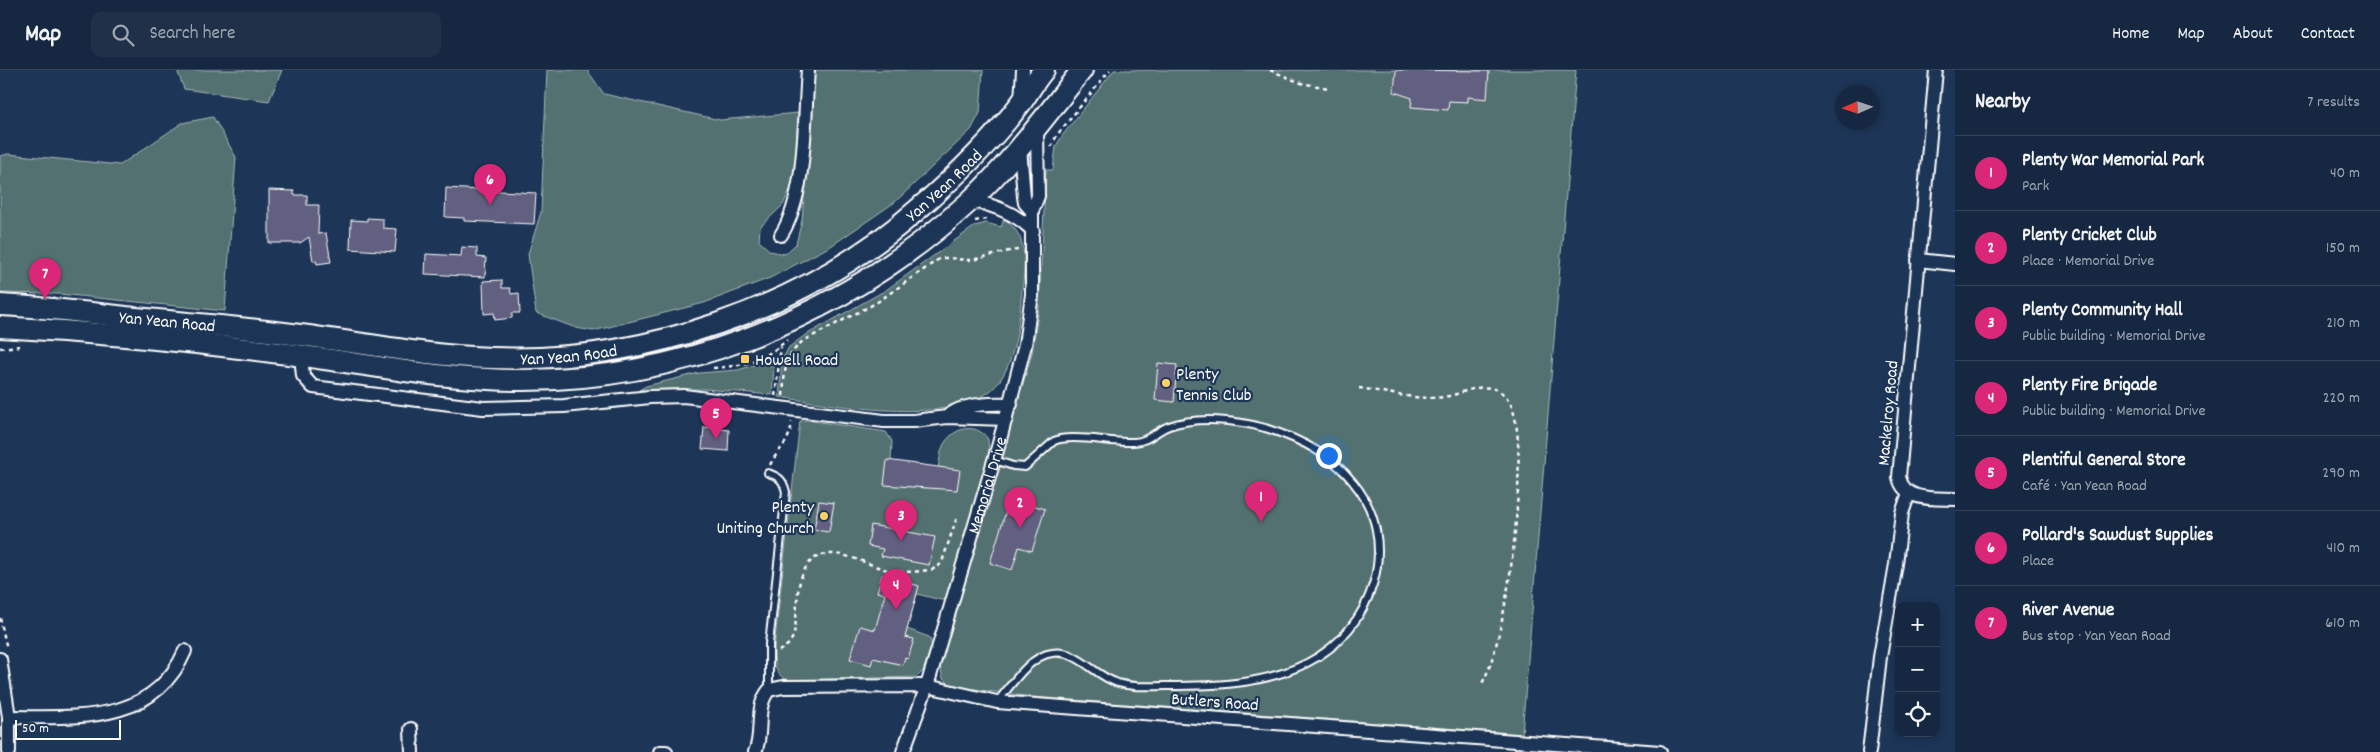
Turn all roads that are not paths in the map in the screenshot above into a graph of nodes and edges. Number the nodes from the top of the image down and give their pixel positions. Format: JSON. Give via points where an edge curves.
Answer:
{"nodes":[{"id":1,"x":808,"y":70,"type":"edge"},
{"id":2,"x":1082,"y":70,"type":"edge"},
{"id":3,"x":1936,"y":70,"type":"edge"},
{"id":4,"x":1036,"y":72,"type":"edge"},
{"id":5,"x":1021,"y":102,"type":"junction"},
{"id":6,"x":1037,"y":128,"type":"junction"},
{"id":7,"x":1020,"y":148,"type":"junction"},
{"id":8,"x":971,"y":200,"type":"junction"},
{"id":9,"x":1032,"y":211,"type":"junction"},
{"id":10,"x":1033,"y":231,"type":"junction"},
{"id":11,"x":781,"y":235,"type":"dead end"},
{"id":12,"x":1918,"y":260,"type":"junction"},
{"id":13,"x":1955,"y":264,"type":"edge"},
{"id":14,"x":0,"y":305,"type":"edge"},
{"id":15,"x":0,"y":327,"type":"edge"},
{"id":16,"x":301,"y":356,"type":"junction"},
{"id":17,"x":1011,"y":404,"type":"junction"},
{"id":18,"x":947,"y":417,"type":"junction"},
{"id":19,"x":1006,"y":419,"type":"junction"},
{"id":20,"x":995,"y":460,"type":"junction"},
{"id":21,"x":768,"y":473,"type":"road end"},
{"id":22,"x":1909,"y":493,"type":"junction"},
{"id":23,"x":1955,"y":500,"type":"edge"},
{"id":24,"x":185,"y":650,"type":"dead end"},
{"id":25,"x":0,"y":659,"type":"edge"},
{"id":26,"x":927,"y":686,"type":"junction"},
{"id":27,"x":770,"y":690,"type":"junction"},
{"id":28,"x":997,"y":702,"type":"junction"},
{"id":29,"x":9,"y":717,"type":"junction"},
{"id":30,"x":411,"y":729,"type":"dead end"},
{"id":31,"x":9,"y":752,"type":"edge"},
{"id":32,"x":412,"y":752,"type":"edge"},
{"id":33,"x":660,"y":752,"type":"edge"},
{"id":34,"x":666,"y":752,"type":"edge"},
{"id":35,"x":755,"y":752,"type":"edge"},
{"id":36,"x":903,"y":752,"type":"edge"},
{"id":37,"x":1660,"y":752,"type":"edge"},
{"id":38,"x":1869,"y":752,"type":"edge"}],
"edges":[{"from":1,"to":11,"type":"street","via":[[799,187],[793,212]]},
{"from":2,"to":6,"type":"main road","name":"Yan Yean Road"},
{"from":3,"to":12,"type":"street","name":"Mackelroy Road"},
{"from":4,"to":5,"type":"main road","name":"Yan Yean Road"},
{"from":4,"to":6,"type":"main road","name":"Memorial Drive"},
{"from":5,"to":7,"type":"main road"},
{"from":5,"to":14,"type":"main road","name":"Yan Yean Road","via":[[962,169],[915,212],[846,262],[740,315],[640,345],[565,356],[459,356],[253,329]]},
{"from":6,"to":7,"type":"main road","name":"Yan Yean Road"},
{"from":6,"to":9,"type":"street","name":"Memorial Drive","via":[[1038,196]]},
{"from":7,"to":8,"type":"main road","name":"Yan Yean Road"},
{"from":7,"to":9,"type":"street","name":"Memorial Drive","via":[[1025,203]]},
{"from":8,"to":10,"type":"street","via":[[990,204],[1018,217]]},
{"from":8,"to":16,"type":"main road","name":"Yan Yean Road","via":[[910,252],[830,302],[737,343],[653,366],[591,376],[491,380]]},
{"from":9,"to":10,"type":"street","name":"Memorial Drive"},
{"from":10,"to":17,"type":"street","name":"Memorial Drive","via":[[1032,294],[1027,337]]},
{"from":12,"to":13,"type":"street"},
{"from":12,"to":22,"type":"street","name":"Mackelroy Road","via":[[1900,460],[1900,484]]},
{"from":15,"to":16,"type":"main road","name":"Yan Yean Road"},
{"from":16,"to":18,"type":"street","via":[[303,376],[313,387],[483,408],[564,406],[666,396],[884,421],[924,421]]},
{"from":17,"to":18,"type":"street","via":[[959,410]]},
{"from":17,"to":19,"type":"street","name":"Memorial Drive"},
{"from":18,"to":19,"type":"street"},
{"from":19,"to":20,"type":"street","name":"Memorial Drive"},
{"from":20,"to":26,"type":"street","name":"Memorial Drive"},
{"from":20,"to":28,"type":"lane","via":[[1025,467],[1060,439],[1134,442],[1182,423],[1218,421],[1262,427],[1321,453],[1344,472],[1359,489],[1369,510],[1378,548],[1374,584],[1361,614],[1339,640],[1296,668],[1236,684],[1137,687],[1112,681],[1070,656],[1050,653],[1032,664]]},
{"from":21,"to":27,"type":"lane","via":[[784,482],[786,492],[769,644]]},
{"from":22,"to":23,"type":"street"},
{"from":22,"to":38,"type":"street","via":[[1902,513]]},
{"from":24,"to":29,"type":"street","via":[[169,680],[141,702],[127,708],[90,716]]},
{"from":25,"to":29,"type":"street"},
{"from":26,"to":27,"type":"street","name":"Butlers Road","via":[[783,687]]},
{"from":26,"to":28,"type":"street","name":"Butlers Road"},
{"from":26,"to":36,"type":"street","name":"Memorial Drive"},
{"from":27,"to":35,"type":"street","via":[[761,703]]},
{"from":28,"to":37,"type":"street","name":"Butlers Road"},
{"from":29,"to":31,"type":"street"},
{"from":30,"to":32,"type":"street"},
{"from":33,"to":34,"type":"street"}]}
